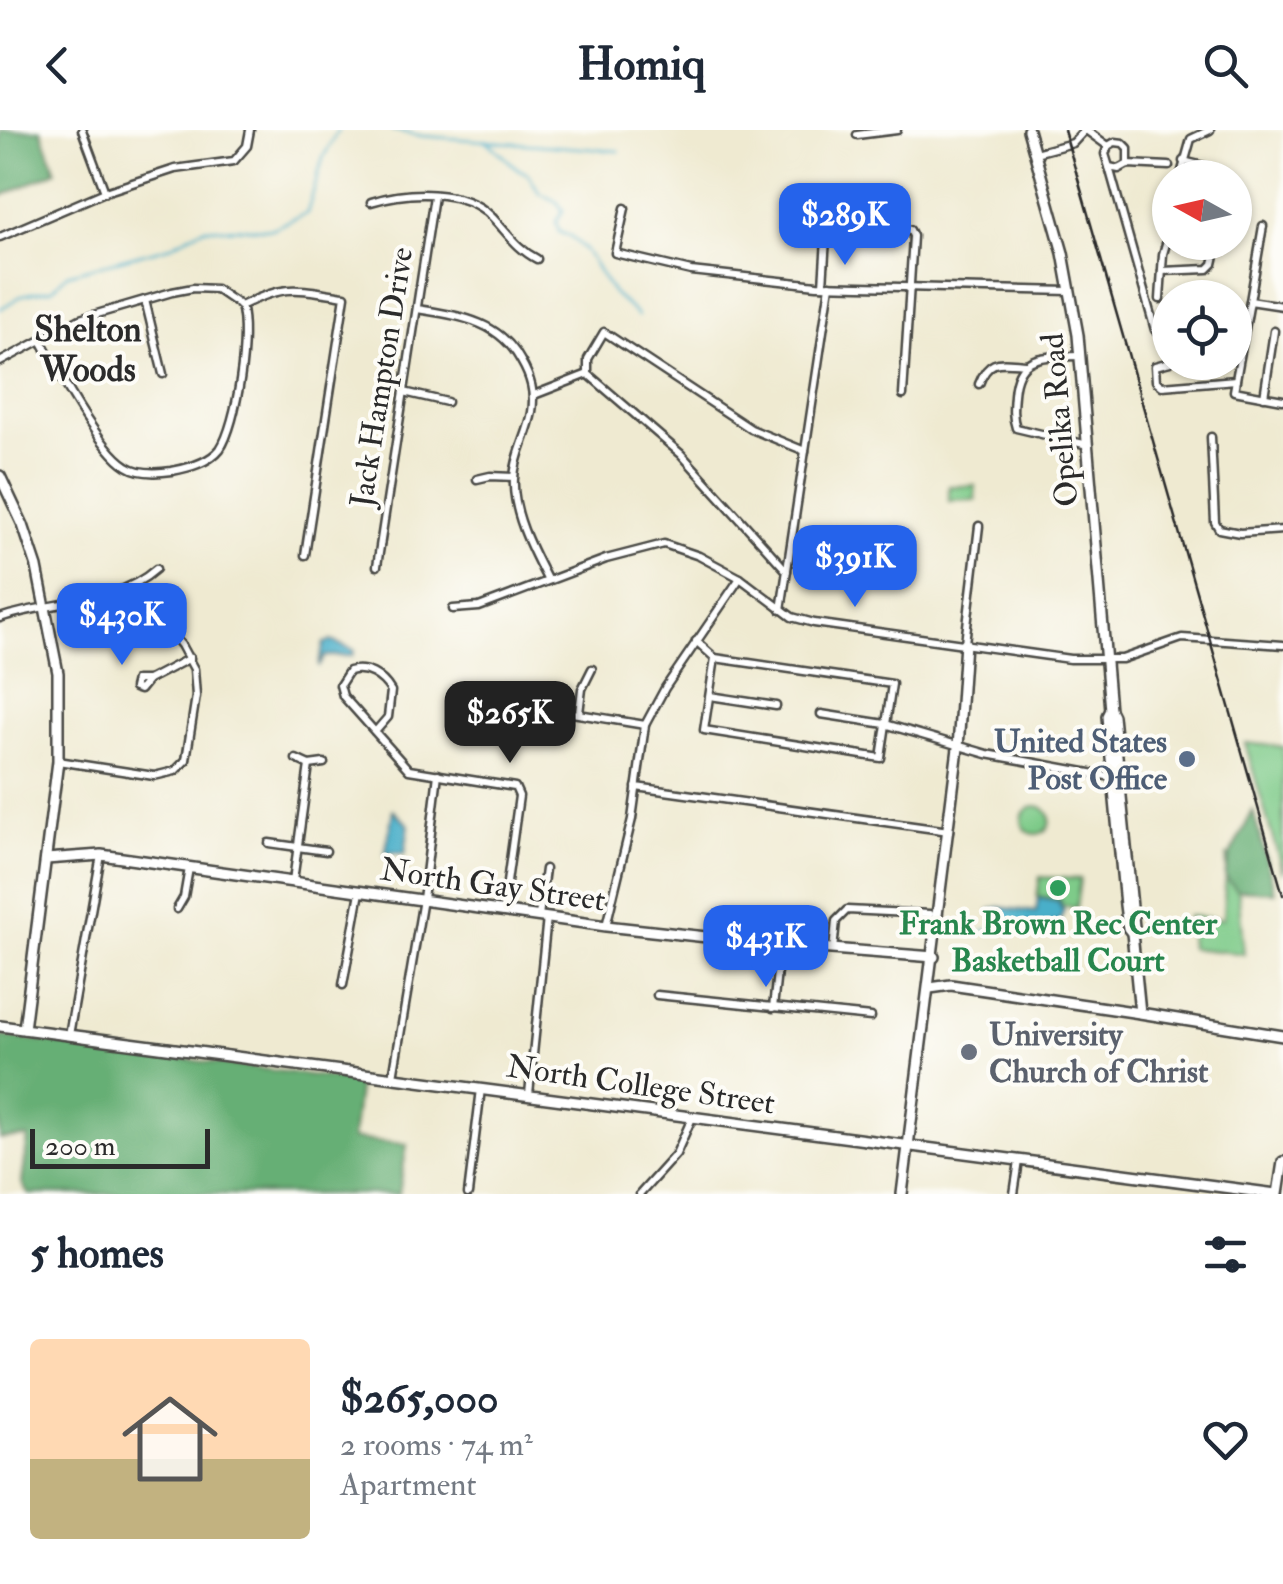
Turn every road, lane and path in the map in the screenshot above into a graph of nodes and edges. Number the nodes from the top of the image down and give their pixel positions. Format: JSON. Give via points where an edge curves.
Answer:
{"nodes":[{"id":1,"x":82,"y":130,"type":"edge"},
{"id":2,"x":250,"y":130,"type":"edge"},
{"id":3,"x":897,"y":130,"type":"edge"},
{"id":4,"x":1028,"y":130,"type":"edge"},
{"id":5,"x":1086,"y":130,"type":"edge"},
{"id":6,"x":1210,"y":130,"type":"edge"},
{"id":7,"x":858,"y":134,"type":"dead end"},
{"id":8,"x":1108,"y":146,"type":"junction"},
{"id":9,"x":1035,"y":153,"type":"junction"},
{"id":10,"x":1183,"y":160,"type":"edge"},
{"id":11,"x":1128,"y":164,"type":"junction"},
{"id":12,"x":1152,"y":165,"type":"edge"},
{"id":13,"x":1109,"y":167,"type":"junction"},
{"id":14,"x":104,"y":192,"type":"junction"},
{"id":15,"x":434,"y":196,"type":"junction"},
{"id":16,"x":371,"y":202,"type":"dead end"},
{"id":17,"x":625,"y":208,"type":"dead end"},
{"id":18,"x":786,"y":222,"type":"dead end"},
{"id":19,"x":826,"y":224,"type":"junction"},
{"id":20,"x":1262,"y":226,"type":"dead end"},
{"id":21,"x":0,"y":237,"type":"edge"},
{"id":22,"x":537,"y":259,"type":"dead end"},
{"id":23,"x":1164,"y":260,"type":"edge"},
{"id":24,"x":1215,"y":260,"type":"edge"},
{"id":25,"x":1162,"y":271,"type":"junction"},
{"id":26,"x":1161,"y":280,"type":"edge"},
{"id":27,"x":827,"y":285,"type":"junction"},
{"id":28,"x":1252,"y":288,"type":"edge"},
{"id":29,"x":910,"y":289,"type":"junction"},
{"id":30,"x":1071,"y":291,"type":"junction"},
{"id":31,"x":145,"y":300,"type":"junction"},
{"id":32,"x":1252,"y":301,"type":"edge"},
{"id":33,"x":241,"y":306,"type":"junction"},
{"id":34,"x":1283,"y":306,"type":"edge"},
{"id":35,"x":417,"y":309,"type":"junction"},
{"id":36,"x":1152,"y":319,"type":"edge"},
{"id":37,"x":1274,"y":331,"type":"dead end"},
{"id":38,"x":40,"y":340,"type":"junction"},
{"id":39,"x":1080,"y":356,"type":"junction"},
{"id":40,"x":0,"y":362,"type":"edge"},
{"id":41,"x":1025,"y":364,"type":"junction"},
{"id":42,"x":163,"y":374,"type":"dead end"},
{"id":43,"x":588,"y":374,"type":"junction"},
{"id":44,"x":1156,"y":380,"type":"edge"},
{"id":45,"x":1236,"y":380,"type":"joint"},
{"id":46,"x":978,"y":384,"type":"dead end"},
{"id":47,"x":404,"y":392,"type":"junction"},
{"id":48,"x":534,"y":395,"type":"junction"},
{"id":49,"x":903,"y":395,"type":"dead end"},
{"id":50,"x":1264,"y":397,"type":"junction"},
{"id":51,"x":1283,"y":400,"type":"edge"},
{"id":52,"x":447,"y":402,"type":"dead end"},
{"id":53,"x":1211,"y":437,"type":"dead end"},
{"id":54,"x":1088,"y":445,"type":"junction"},
{"id":55,"x":805,"y":451,"type":"junction"},
{"id":56,"x":0,"y":476,"type":"edge"},
{"id":57,"x":514,"y":476,"type":"junction"},
{"id":58,"x":477,"y":480,"type":"dead end"},
{"id":59,"x":978,"y":526,"type":"dead end"},
{"id":60,"x":1283,"y":530,"type":"edge"},
{"id":61,"x":305,"y":554,"type":"dead end"},
{"id":62,"x":377,"y":566,"type":"dead end"},
{"id":63,"x":156,"y":569,"type":"dead end"},
{"id":64,"x":786,"y":571,"type":"junction"},
{"id":65,"x":740,"y":578,"type":"junction"},
{"id":66,"x":548,"y":579,"type":"junction"},
{"id":67,"x":132,"y":586,"type":"junction"},
{"id":68,"x":46,"y":605,"type":"junction"},
{"id":69,"x":453,"y":609,"type":"dead end"},
{"id":70,"x":781,"y":610,"type":"junction"},
{"id":71,"x":0,"y":618,"type":"edge"},
{"id":72,"x":696,"y":642,"type":"junction"},
{"id":73,"x":966,"y":643,"type":"junction"},
{"id":74,"x":1283,"y":645,"type":"edge"},
{"id":75,"x":190,"y":658,"type":"junction"},
{"id":76,"x":715,"y":658,"type":"junction"},
{"id":77,"x":1104,"y":661,"type":"junction"},
{"id":78,"x":592,"y":669,"type":"dead end"},
{"id":79,"x":148,"y":680,"type":"dead end"},
{"id":80,"x":463,"y":695,"type":"dead end"},
{"id":81,"x":710,"y":696,"type":"junction"},
{"id":82,"x":776,"y":706,"type":"dead end"},
{"id":83,"x":579,"y":714,"type":"junction"},
{"id":84,"x":820,"y":714,"type":"dead end"},
{"id":85,"x":885,"y":724,"type":"junction"},
{"id":86,"x":646,"y":725,"type":"junction"},
{"id":87,"x":375,"y":732,"type":"junction"},
{"id":88,"x":958,"y":748,"type":"junction"},
{"id":89,"x":296,"y":759,"type":"dead end"},
{"id":90,"x":58,"y":761,"type":"junction"},
{"id":91,"x":324,"y":763,"type":"dead end"},
{"id":92,"x":309,"y":765,"type":"junction"},
{"id":93,"x":438,"y":774,"type":"junction"},
{"id":94,"x":1116,"y":777,"type":"junction"},
{"id":95,"x":636,"y":787,"type":"junction"},
{"id":96,"x":948,"y":831,"type":"junction"},
{"id":97,"x":269,"y":842,"type":"dead end"},
{"id":98,"x":298,"y":847,"type":"junction"},
{"id":99,"x":326,"y":851,"type":"dead end"},
{"id":100,"x":101,"y":855,"type":"junction"},
{"id":101,"x":46,"y":859,"type":"junction"},
{"id":102,"x":189,"y":868,"type":"junction"},
{"id":103,"x":546,"y":869,"type":"dead end"},
{"id":104,"x":293,"y":882,"type":"junction"},
{"id":105,"x":360,"y":890,"type":"junction"},
{"id":106,"x":423,"y":899,"type":"junction"},
{"id":107,"x":177,"y":909,"type":"dead end"},
{"id":108,"x":502,"y":910,"type":"junction"},
{"id":109,"x":930,"y":914,"type":"dead end"},
{"id":110,"x":543,"y":916,"type":"junction"},
{"id":111,"x":606,"y":926,"type":"junction"},
{"id":112,"x":780,"y":945,"type":"junction"},
{"id":113,"x":833,"y":950,"type":"junction"},
{"id":114,"x":934,"y":960,"type":"junction"},
{"id":115,"x":343,"y":985,"type":"dead end"},
{"id":116,"x":951,"y":985,"type":"junction"},
{"id":117,"x":930,"y":988,"type":"junction"},
{"id":118,"x":658,"y":995,"type":"dead end"},
{"id":119,"x":773,"y":1008,"type":"junction"},
{"id":120,"x":1140,"y":1012,"type":"junction"},
{"id":121,"x":871,"y":1017,"type":"dead end"},
{"id":122,"x":0,"y":1026,"type":"edge"},
{"id":123,"x":24,"y":1029,"type":"junction"},
{"id":124,"x":69,"y":1035,"type":"junction"},
{"id":125,"x":1279,"y":1038,"type":"edge"},
{"id":126,"x":393,"y":1077,"type":"junction"},
{"id":127,"x":481,"y":1088,"type":"junction"},
{"id":128,"x":529,"y":1094,"type":"junction"},
{"id":129,"x":692,"y":1116,"type":"junction"},
{"id":130,"x":908,"y":1144,"type":"junction"},
{"id":131,"x":1019,"y":1159,"type":"junction"},
{"id":132,"x":1283,"y":1162,"type":"edge"},
{"id":133,"x":1222,"y":1191,"type":"edge"},
{"id":134,"x":468,"y":1194,"type":"edge"},
{"id":135,"x":640,"y":1194,"type":"edge"},
{"id":136,"x":902,"y":1194,"type":"edge"},
{"id":137,"x":1014,"y":1194,"type":"edge"},
{"id":138,"x":1277,"y":1194,"type":"edge"}],
"edges":[{"from":1,"to":14,"type":"street"},
{"from":2,"to":14,"type":"street","via":[[248,146],[234,161],[175,169]]},
{"from":3,"to":7,"type":"street"},
{"from":4,"to":9,"type":"main road","name":"Opelika Road"},
{"from":5,"to":8,"type":"street"},
{"from":5,"to":9,"type":"street","via":[[1074,143]]},
{"from":6,"to":10,"type":"street","via":[[1191,139]]},
{"from":8,"to":11,"type":"street","via":[[1123,142]]},
{"from":8,"to":13,"type":"street"},
{"from":9,"to":30,"type":"main road","name":"Opelika Road"},
{"from":11,"to":12,"type":"street"},
{"from":11,"to":13,"type":"street"},
{"from":13,"to":36,"type":"street"},
{"from":14,"to":21,"type":"street"},
{"from":15,"to":16,"type":"street"},
{"from":15,"to":22,"type":"street","via":[[473,203]]},
{"from":15,"to":35,"type":"street","name":"Jack Hampton Drive"},
{"from":17,"to":27,"type":"street","via":[[615,253],[692,271]]},
{"from":18,"to":19,"type":"street"},
{"from":19,"to":27,"type":"street"},
{"from":19,"to":29,"type":"street","via":[[910,230]]},
{"from":20,"to":28,"type":"street"},
{"from":23,"to":25,"type":"street"},
{"from":24,"to":25,"type":"street","via":[[1208,269]]},
{"from":25,"to":26,"type":"street"},
{"from":27,"to":29,"type":"street"},
{"from":27,"to":55,"type":"street"},
{"from":29,"to":30,"type":"street"},
{"from":29,"to":49,"type":"street"},
{"from":30,"to":39,"type":"main road","name":"Opelika Road"},
{"from":31,"to":33,"type":"street","via":[[194,288],[223,292]]},
{"from":31,"to":38,"type":"street","via":[[100,311]]},
{"from":31,"to":42,"type":"street"},
{"from":32,"to":34,"type":"street"},
{"from":33,"to":38,"type":"street","via":[[244,338],[227,435],[215,454],[197,464],[155,473],[126,466],[110,451]]},
{"from":33,"to":61,"type":"street","via":[[287,288],[344,296]]},
{"from":35,"to":47,"type":"street","name":"Jack Hampton Drive"},
{"from":35,"to":48,"type":"street","via":[[461,316],[498,333],[524,365]]},
{"from":37,"to":50,"type":"street"},
{"from":38,"to":40,"type":"street"},
{"from":39,"to":41,"type":"street"},
{"from":39,"to":54,"type":"main road","name":"Opelika Road"},
{"from":41,"to":46,"type":"street","via":[[993,364]]},
{"from":41,"to":54,"type":"street","via":[[1015,375],[1016,428]]},
{"from":43,"to":48,"type":"street"},
{"from":43,"to":55,"type":"street","via":[[588,359],[604,332],[751,429]]},
{"from":43,"to":64,"type":"street","via":[[681,454]]},
{"from":44,"to":45,"type":"street","via":[[1162,386]]},
{"from":45,"to":50,"type":"street","via":[[1234,391]]},
{"from":47,"to":52,"type":"street"},
{"from":47,"to":62,"type":"street","name":"Jack Hampton Drive"},
{"from":48,"to":57,"type":"street"},
{"from":50,"to":51,"type":"street"},
{"from":53,"to":60,"type":"street","via":[[1219,529]]},
{"from":54,"to":77,"type":"main road","name":"Opelika Road"},
{"from":55,"to":64,"type":"street"},
{"from":56,"to":68,"type":"main road","via":[[23,525]]},
{"from":57,"to":58,"type":"street"},
{"from":57,"to":66,"type":"street","via":[[520,514]]},
{"from":59,"to":73,"type":"street"},
{"from":63,"to":67,"type":"street"},
{"from":64,"to":70,"type":"street"},
{"from":65,"to":66,"type":"street","via":[[664,544]]},
{"from":65,"to":70,"type":"street"},
{"from":65,"to":72,"type":"street"},
{"from":66,"to":69,"type":"street","via":[[479,607]]},
{"from":67,"to":68,"type":"street"},
{"from":67,"to":75,"type":"street"},
{"from":68,"to":71,"type":"street"},
{"from":68,"to":90,"type":"main road","via":[[58,673]]},
{"from":70,"to":73,"type":"street","via":[[814,623]]},
{"from":72,"to":76,"type":"street"},
{"from":72,"to":86,"type":"street"},
{"from":73,"to":77,"type":"street"},
{"from":73,"to":88,"type":"main road"},
{"from":74,"to":77,"type":"street","via":[[1182,638]]},
{"from":75,"to":79,"type":"street"},
{"from":75,"to":90,"type":"street","via":[[196,696],[186,760],[175,771],[154,776]]},
{"from":76,"to":81,"type":"street"},
{"from":76,"to":85,"type":"street","via":[[892,684]]},
{"from":77,"to":94,"type":"main road","name":"Opelika Road"},
{"from":78,"to":83,"type":"street"},
{"from":80,"to":83,"type":"street"},
{"from":81,"to":82,"type":"street"},
{"from":81,"to":85,"type":"street","via":[[704,730],[880,758]]},
{"from":83,"to":86,"type":"street"},
{"from":84,"to":85,"type":"street"},
{"from":85,"to":88,"type":"street"},
{"from":86,"to":95,"type":"street"},
{"from":87,"to":87,"type":"street","via":[[340,686],[357,669],[378,676],[391,691],[388,717]]},
{"from":87,"to":93,"type":"street","via":[[409,770]]},
{"from":88,"to":94,"type":"street"},
{"from":88,"to":96,"type":"main road"},
{"from":89,"to":92,"type":"street"},
{"from":90,"to":101,"type":"main road"},
{"from":91,"to":92,"type":"street"},
{"from":92,"to":98,"type":"street"},
{"from":93,"to":106,"type":"street"},
{"from":93,"to":108,"type":"street","via":[[510,784],[518,791]]},
{"from":94,"to":120,"type":"main road","name":"Opelika Road"},
{"from":95,"to":96,"type":"street"},
{"from":95,"to":111,"type":"street"},
{"from":96,"to":114,"type":"main road"},
{"from":97,"to":98,"type":"street"},
{"from":98,"to":99,"type":"street"},
{"from":98,"to":104,"type":"street"},
{"from":100,"to":101,"type":"main road","name":"North Gay Street"},
{"from":100,"to":102,"type":"main road","name":"North Gay Street"},
{"from":100,"to":124,"type":"street"},
{"from":101,"to":123,"type":"main road"},
{"from":102,"to":104,"type":"main road","name":"North Gay Street"},
{"from":102,"to":107,"type":"street"},
{"from":103,"to":110,"type":"street"},
{"from":104,"to":105,"type":"main road","name":"North Gay Street"},
{"from":105,"to":106,"type":"main road","name":"North Gay Street"},
{"from":105,"to":115,"type":"street"},
{"from":106,"to":108,"type":"main road","name":"North Gay Street"},
{"from":106,"to":126,"type":"street"},
{"from":108,"to":110,"type":"main road","name":"North Gay Street"},
{"from":109,"to":113,"type":"street","via":[[847,910],[836,921]]},
{"from":110,"to":111,"type":"main road","name":"North Gay Street"},
{"from":110,"to":128,"type":"street"},
{"from":111,"to":112,"type":"main road","name":"North Gay Street"},
{"from":112,"to":113,"type":"main road","name":"North Gay Street"},
{"from":112,"to":119,"type":"street"},
{"from":113,"to":114,"type":"main road","name":"North Gay Street"},
{"from":114,"to":116,"type":"main road"},
{"from":114,"to":117,"type":"main road"},
{"from":116,"to":117,"type":"main road"},
{"from":116,"to":120,"type":"main road"},
{"from":117,"to":130,"type":"main road"},
{"from":118,"to":119,"type":"street"},
{"from":119,"to":121,"type":"street"},
{"from":120,"to":125,"type":"main road"},
{"from":122,"to":123,"type":"main road","name":"North College Street"},
{"from":123,"to":124,"type":"main road","name":"North College Street"},
{"from":124,"to":126,"type":"main road","name":"North College Street"},
{"from":126,"to":127,"type":"main road","name":"North College Street"},
{"from":127,"to":128,"type":"main road","name":"North College Street"},
{"from":127,"to":134,"type":"street"},
{"from":128,"to":129,"type":"main road","name":"North College Street"},
{"from":129,"to":130,"type":"main road","name":"North College Street"},
{"from":129,"to":135,"type":"street","via":[[676,1154]]},
{"from":130,"to":131,"type":"main road","name":"North College Street"},
{"from":130,"to":136,"type":"main road"},
{"from":131,"to":133,"type":"main road","name":"North College Street"},
{"from":131,"to":137,"type":"street"},
{"from":132,"to":138,"type":"main road"},
{"from":133,"to":138,"type":"main road","name":"North College Street"}]}
